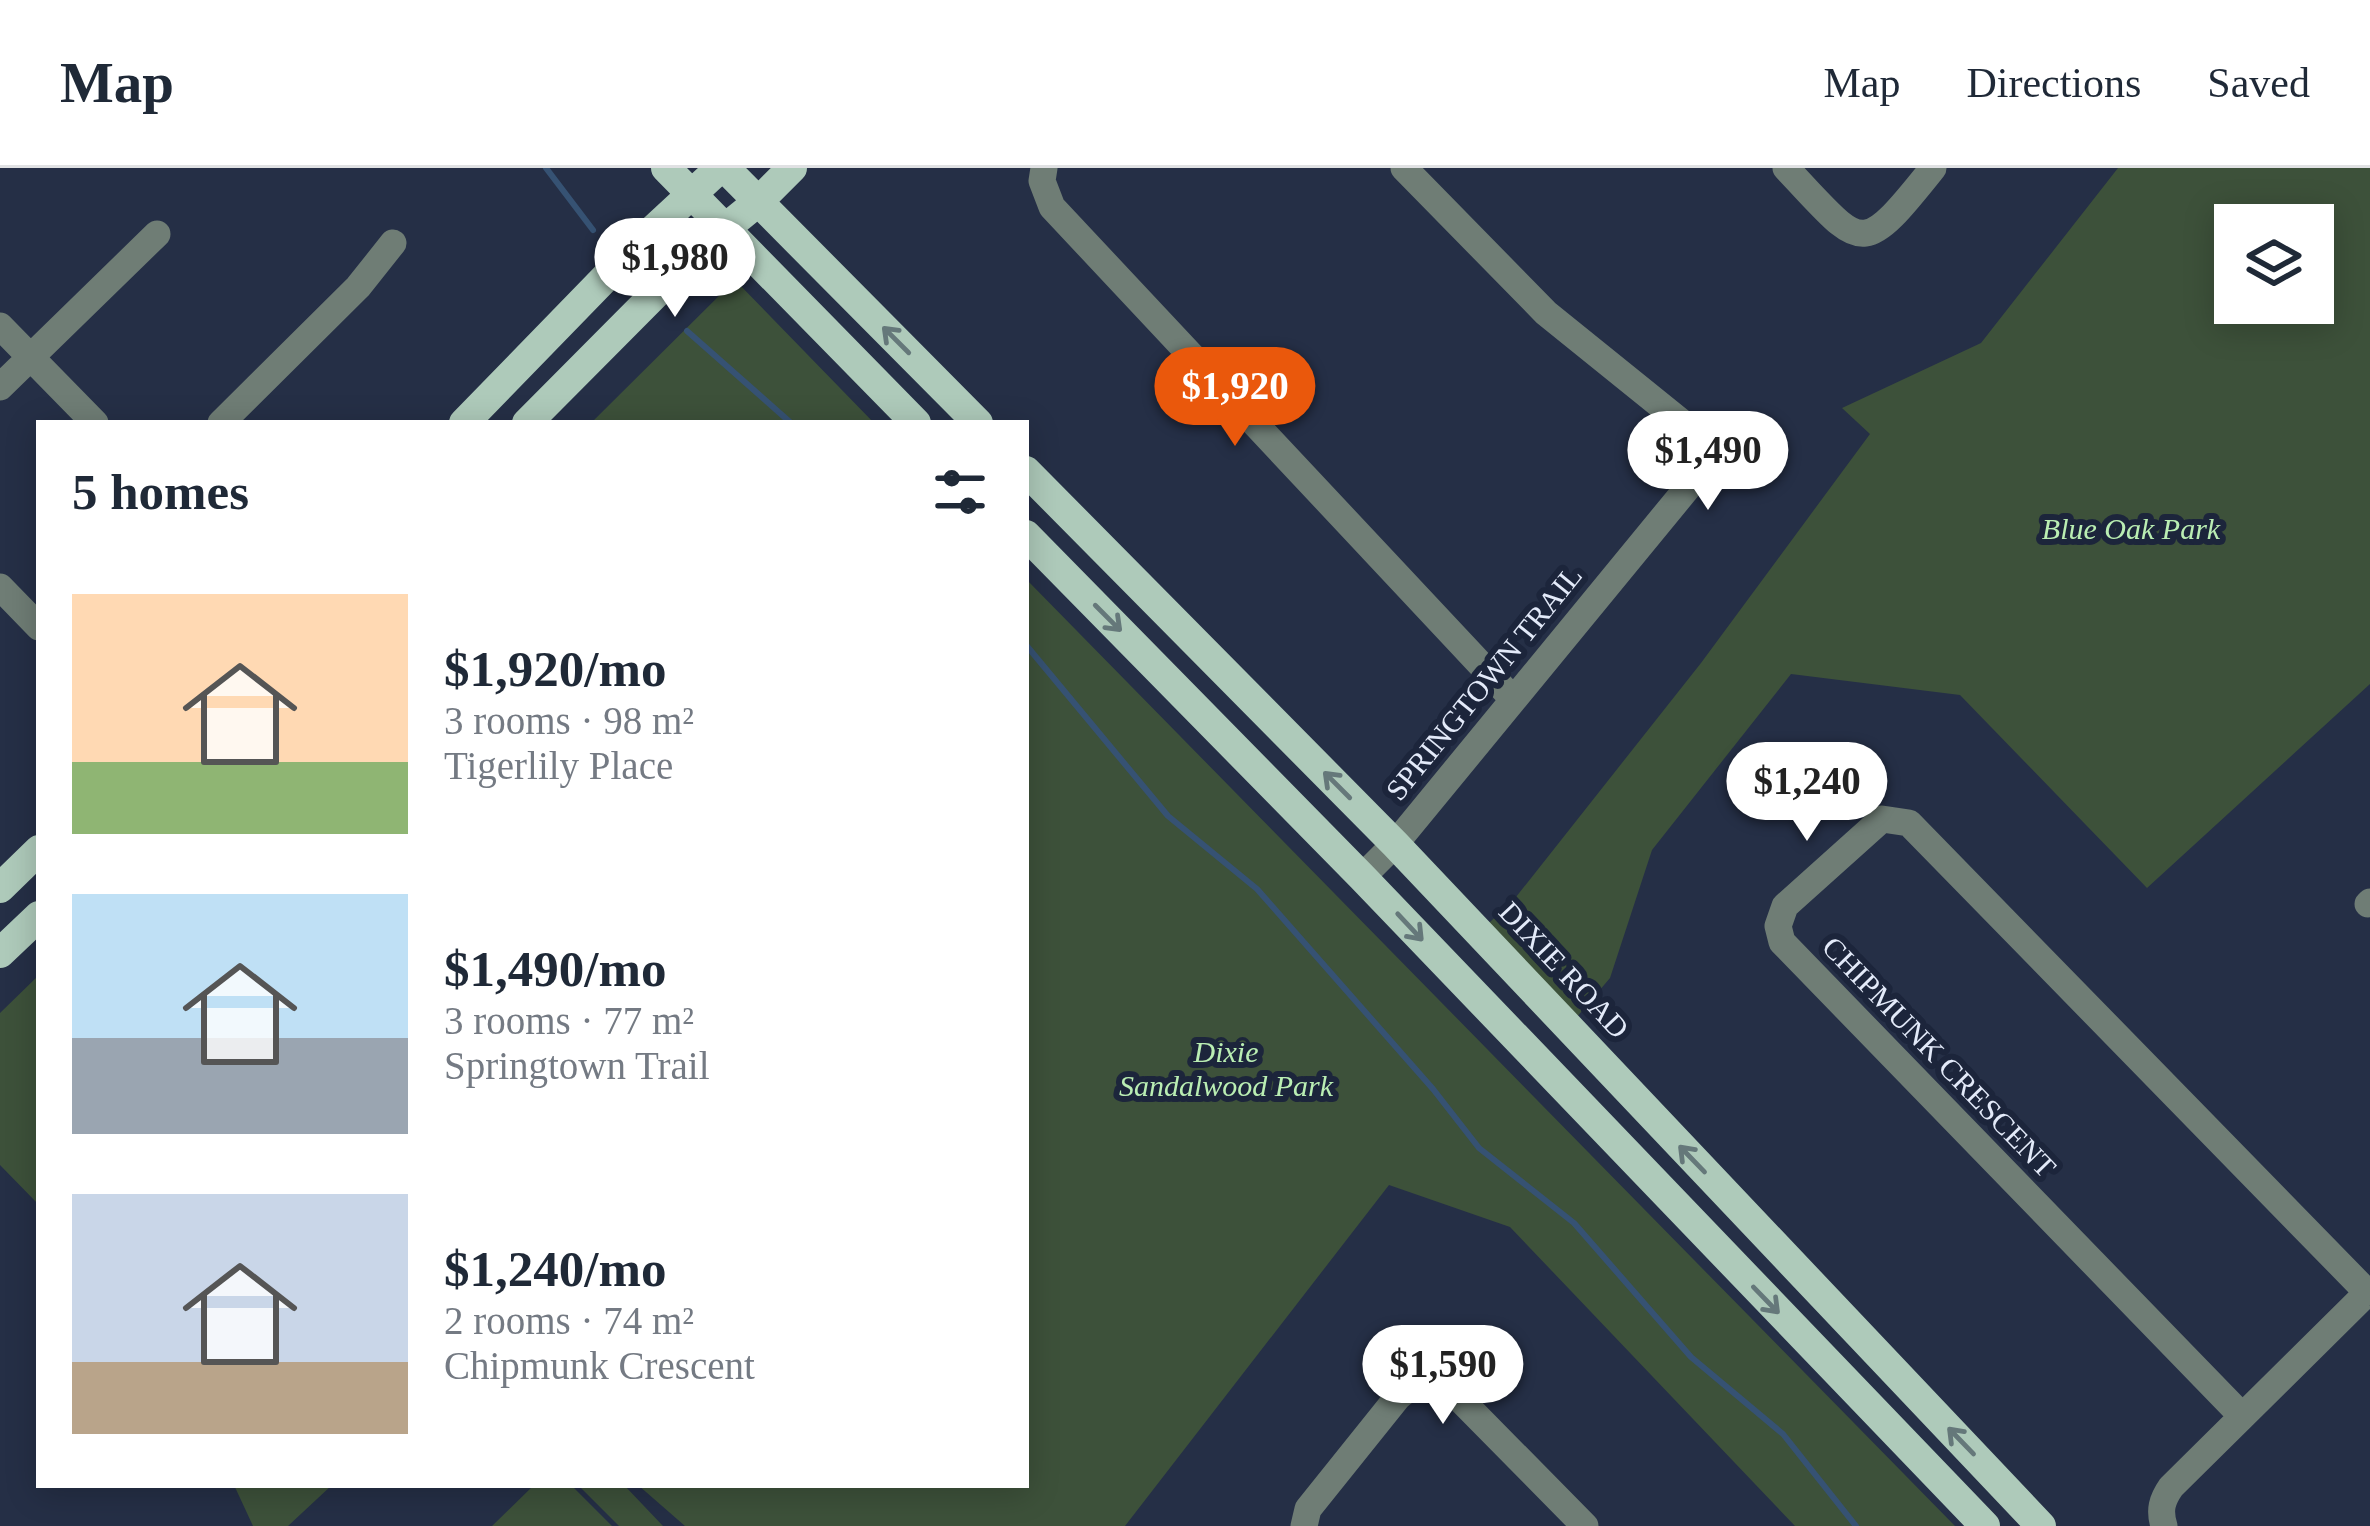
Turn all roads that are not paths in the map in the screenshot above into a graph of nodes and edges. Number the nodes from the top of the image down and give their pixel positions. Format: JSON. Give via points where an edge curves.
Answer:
{"nodes":[{"id":1,"x":666,"y":168,"type":"edge"},
{"id":2,"x":723,"y":168,"type":"edge"},
{"id":3,"x":791,"y":168,"type":"edge"},
{"id":4,"x":1044,"y":168,"type":"edge"},
{"id":5,"x":1404,"y":168,"type":"edge"},
{"id":6,"x":1786,"y":168,"type":"edge"},
{"id":7,"x":1933,"y":168,"type":"edge"},
{"id":8,"x":691,"y":193,"type":"junction"},
{"id":9,"x":759,"y":201,"type":"junction"},
{"id":10,"x":726,"y":229,"type":"junction"},
{"id":11,"x":158,"y":234,"type":"dead end"},
{"id":12,"x":393,"y":243,"type":"dead end"},
{"id":13,"x":0,"y":326,"type":"edge"},
{"id":14,"x":30,"y":357,"type":"junction"},
{"id":15,"x":0,"y":387,"type":"edge"},
{"id":16,"x":92,"y":420,"type":"edge"},
{"id":17,"x":223,"y":420,"type":"edge"},
{"id":18,"x":467,"y":420,"type":"edge"},
{"id":19,"x":530,"y":420,"type":"edge"},
{"id":20,"x":913,"y":420,"type":"edge"},
{"id":21,"x":975,"y":420,"type":"edge"},
{"id":22,"x":1029,"y":474,"type":"edge"},
{"id":23,"x":1029,"y":538,"type":"edge"},
{"id":24,"x":0,"y":587,"type":"edge"},
{"id":25,"x":36,"y":625,"type":"edge"},
{"id":26,"x":1513,"y":699,"type":"junction"},
{"id":27,"x":1395,"y":844,"type":"junction"},
{"id":28,"x":36,"y":853,"type":"edge"},
{"id":29,"x":1362,"y":877,"type":"junction"},
{"id":30,"x":0,"y":888,"type":"edge"},
{"id":31,"x":36,"y":919,"type":"edge"},
{"id":32,"x":0,"y":953,"type":"edge"},
{"id":33,"x":2369,"y":1291,"type":"edge"},
{"id":34,"x":2241,"y":1415,"type":"junction"},
{"id":35,"x":1304,"y":1526,"type":"edge"},
{"id":36,"x":1585,"y":1526,"type":"edge"},
{"id":37,"x":1985,"y":1526,"type":"edge"},
{"id":38,"x":2042,"y":1526,"type":"edge"},
{"id":39,"x":2164,"y":1526,"type":"edge"}],
"edges":[{"from":1,"to":8,"type":"main road"},
{"from":2,"to":8,"type":"main road"},
{"from":2,"to":9,"type":"main road"},
{"from":3,"to":9,"type":"main road"},
{"from":4,"to":26,"type":"street","via":[[1052,207]]},
{"from":5,"to":26,"type":"street","name":"SPRINGTOWN TRAIL","via":[[1546,313],[1691,430],[1698,451],[1689,486]]},
{"from":6,"to":7,"type":"street","via":[[1856,234],[1890,222]]},
{"from":8,"to":10,"type":"main road"},
{"from":8,"to":18,"type":"main road"},
{"from":9,"to":10,"type":"main road"},
{"from":21,"to":9,"type":"main road","one_way":true},
{"from":10,"to":19,"type":"main road"},
{"from":10,"to":20,"type":"main road"},
{"from":11,"to":14,"type":"street"},
{"from":12,"to":17,"type":"street"},
{"from":13,"to":14,"type":"street"},
{"from":14,"to":15,"type":"street"},
{"from":14,"to":16,"type":"street"},
{"from":27,"to":22,"type":"main road","name":"DIXIE ROAD","one_way":true},
{"from":23,"to":29,"type":"main road","one_way":true},
{"from":24,"to":25,"type":"street"},
{"from":26,"to":27,"type":"street","name":"SPRINGTOWN TRAIL"},
{"from":27,"to":29,"type":"street","name":"SPRINGTOWN TRAIL"},
{"from":38,"to":27,"type":"main road","name":"DIXIE ROAD","one_way":true},
{"from":28,"to":30,"type":"main road"},
{"from":29,"to":37,"type":"main road","one_way":true},
{"from":31,"to":32,"type":"main road"},
{"from":33,"to":34,"type":"street"},
{"from":33,"to":34,"type":"street","name":"CHIPMUNK CRESCENT","via":[[1909,823],[1882,819],[1785,906],[1782,942]]},
{"from":34,"to":39,"type":"street","via":[[2170,1487]]},
{"from":35,"to":36,"type":"street","via":[[1308,1509],[1397,1398],[1428,1382],[1450,1389]]}]}
